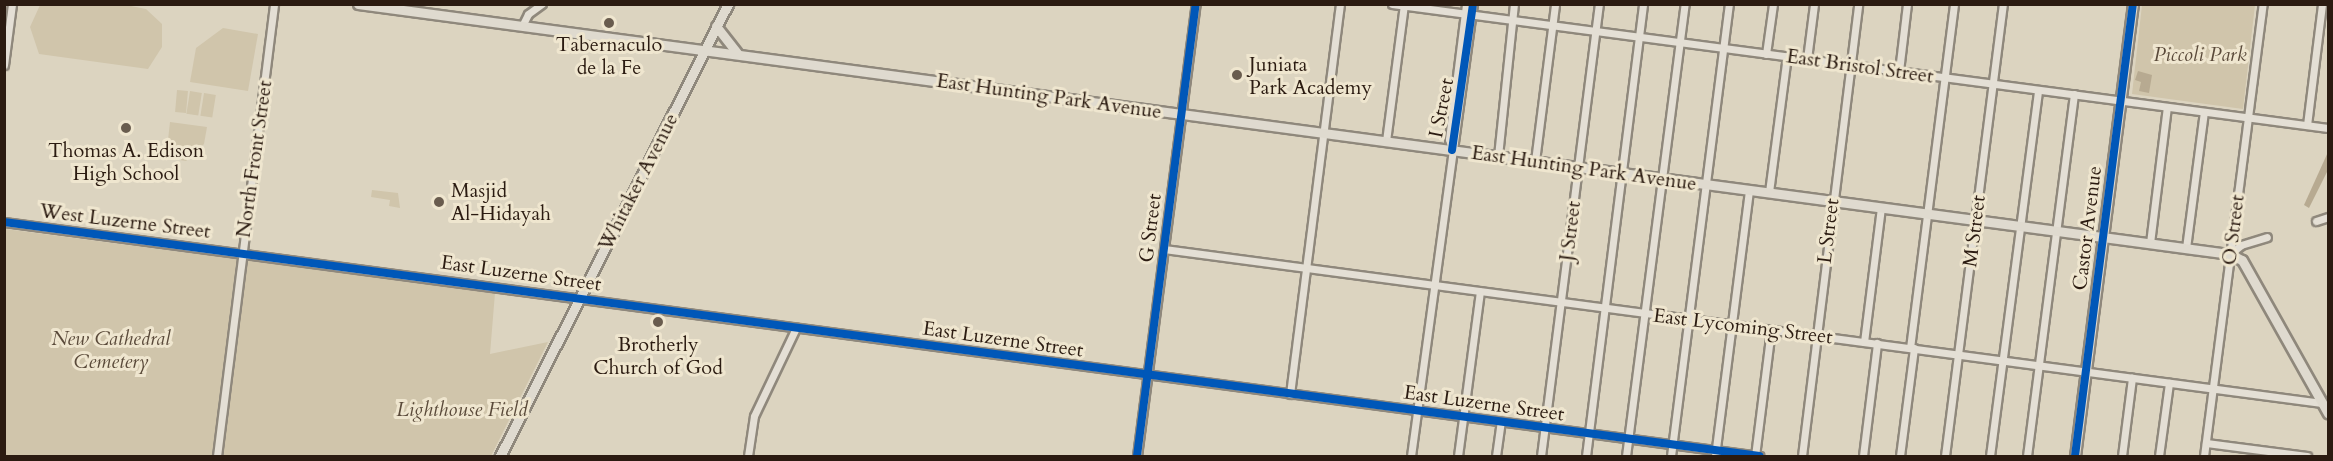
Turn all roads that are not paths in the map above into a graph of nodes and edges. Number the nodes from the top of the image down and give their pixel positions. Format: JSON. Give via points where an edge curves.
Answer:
{"nodes":[{"id":1,"x":12,"y":4,"type":"edge"},
{"id":2,"x":274,"y":4,"type":"edge"},
{"id":3,"x":358,"y":4,"type":"edge"},
{"id":4,"x":542,"y":4,"type":"edge"},
{"id":5,"x":728,"y":4,"type":"edge"},
{"id":6,"x":1196,"y":4,"type":"edge"},
{"id":7,"x":1340,"y":4,"type":"edge"},
{"id":8,"x":1392,"y":4,"type":"edge"},
{"id":9,"x":1466,"y":4,"type":"edge"},
{"id":10,"x":1473,"y":4,"type":"edge"},
{"id":11,"x":1514,"y":4,"type":"edge"},
{"id":12,"x":1555,"y":4,"type":"edge"},
{"id":13,"x":1599,"y":4,"type":"edge"},
{"id":14,"x":1643,"y":4,"type":"edge"},
{"id":15,"x":1685,"y":4,"type":"edge"},
{"id":16,"x":1729,"y":4,"type":"edge"},
{"id":17,"x":1773,"y":4,"type":"edge"},
{"id":18,"x":1814,"y":4,"type":"edge"},
{"id":19,"x":1858,"y":4,"type":"edge"},
{"id":20,"x":1907,"y":4,"type":"edge"},
{"id":21,"x":1954,"y":4,"type":"edge"},
{"id":22,"x":2003,"y":4,"type":"edge"},
{"id":23,"x":2133,"y":4,"type":"edge"},
{"id":24,"x":2263,"y":4,"type":"edge"},
{"id":25,"x":2322,"y":4,"type":"edge"},
{"id":26,"x":1404,"y":5,"type":"edge"},
{"id":27,"x":1469,"y":13,"type":"junction"},
{"id":28,"x":1512,"y":19,"type":"junction"},
{"id":29,"x":1552,"y":25,"type":"junction"},
{"id":30,"x":522,"y":26,"type":"junction"},
{"id":31,"x":716,"y":26,"type":"junction"},
{"id":32,"x":1596,"y":31,"type":"junction"},
{"id":33,"x":1639,"y":36,"type":"junction"},
{"id":34,"x":1680,"y":42,"type":"junction"},
{"id":35,"x":1723,"y":48,"type":"junction"},
{"id":36,"x":705,"y":50,"type":"junction"},
{"id":37,"x":739,"y":54,"type":"junction"},
{"id":38,"x":1766,"y":54,"type":"junction"},
{"id":39,"x":1787,"y":56,"type":"junction"},
{"id":40,"x":1807,"y":59,"type":"junction"},
{"id":41,"x":4,"y":64,"type":"edge"},
{"id":42,"x":1850,"y":65,"type":"junction"},
{"id":43,"x":1899,"y":71,"type":"junction"},
{"id":44,"x":1945,"y":77,"type":"junction"},
{"id":45,"x":1994,"y":84,"type":"junction"},
{"id":46,"x":2038,"y":90,"type":"junction"},
{"id":47,"x":2074,"y":94,"type":"junction"},
{"id":48,"x":2120,"y":100,"type":"junction"},
{"id":49,"x":2167,"y":107,"type":"junction"},
{"id":50,"x":2204,"y":112,"type":"junction"},
{"id":51,"x":1181,"y":114,"type":"junction"},
{"id":52,"x":2248,"y":117,"type":"junction"},
{"id":53,"x":2307,"y":125,"type":"junction"},
{"id":54,"x":2328,"y":128,"type":"edge"},
{"id":55,"x":1324,"y":133,"type":"junction"},
{"id":56,"x":1386,"y":141,"type":"junction"},
{"id":57,"x":1452,"y":150,"type":"junction"},
{"id":58,"x":1498,"y":156,"type":"junction"},
{"id":59,"x":1535,"y":161,"type":"junction"},
{"id":60,"x":1578,"y":167,"type":"junction"},
{"id":61,"x":1622,"y":173,"type":"junction"},
{"id":62,"x":1662,"y":178,"type":"junction"},
{"id":63,"x":1705,"y":184,"type":"junction"},
{"id":64,"x":1749,"y":190,"type":"junction"},
{"id":65,"x":1769,"y":192,"type":"junction"},
{"id":66,"x":1832,"y":201,"type":"junction"},
{"id":67,"x":1881,"y":207,"type":"junction"},
{"id":68,"x":1928,"y":213,"type":"junction"},
{"id":69,"x":2328,"y":217,"type":"edge"},
{"id":70,"x":1976,"y":219,"type":"junction"},
{"id":71,"x":2316,"y":221,"type":"dead end"},
{"id":72,"x":4,"y":222,"type":"edge"},
{"id":73,"x":2020,"y":225,"type":"junction"},
{"id":74,"x":2057,"y":231,"type":"junction"},
{"id":75,"x":2103,"y":236,"type":"junction"},
{"id":76,"x":2267,"y":237,"type":"dead end"},
{"id":77,"x":2150,"y":243,"type":"junction"},
{"id":78,"x":2186,"y":248,"type":"junction"},
{"id":79,"x":1164,"y":249,"type":"junction"},
{"id":80,"x":242,"y":252,"type":"junction"},
{"id":81,"x":2230,"y":254,"type":"junction"},
{"id":82,"x":1307,"y":268,"type":"junction"},
{"id":83,"x":1435,"y":285,"type":"junction"},
{"id":84,"x":1480,"y":291,"type":"junction"},
{"id":85,"x":581,"y":298,"type":"junction"},
{"id":86,"x":1561,"y":301,"type":"junction"},
{"id":87,"x":1605,"y":307,"type":"junction"},
{"id":88,"x":1645,"y":313,"type":"junction"},
{"id":89,"x":1689,"y":319,"type":"junction"},
{"id":90,"x":1731,"y":324,"type":"junction"},
{"id":91,"x":796,"y":328,"type":"junction"},
{"id":92,"x":1772,"y":329,"type":"junction"},
{"id":93,"x":1815,"y":335,"type":"junction"},
{"id":94,"x":1864,"y":342,"type":"junction"},
{"id":95,"x":1877,"y":343,"type":"junction"},
{"id":96,"x":1912,"y":348,"type":"junction"},
{"id":97,"x":1958,"y":354,"type":"junction"},
{"id":98,"x":2002,"y":360,"type":"junction"},
{"id":99,"x":2039,"y":365,"type":"junction"},
{"id":100,"x":2086,"y":372,"type":"junction"},
{"id":101,"x":1148,"y":375,"type":"junction"},
{"id":102,"x":2132,"y":378,"type":"junction"},
{"id":103,"x":2169,"y":383,"type":"junction"},
{"id":104,"x":2213,"y":389,"type":"junction"},
{"id":105,"x":1290,"y":394,"type":"junction"},
{"id":106,"x":2322,"y":403,"type":"junction"},
{"id":107,"x":1417,"y":411,"type":"junction"},
{"id":108,"x":2328,"y":413,"type":"edge"},
{"id":109,"x":1463,"y":417,"type":"junction"},
{"id":110,"x":1501,"y":422,"type":"junction"},
{"id":111,"x":1545,"y":427,"type":"junction"},
{"id":112,"x":1589,"y":434,"type":"junction"},
{"id":113,"x":1628,"y":440,"type":"junction"},
{"id":114,"x":2206,"y":443,"type":"junction"},
{"id":115,"x":1672,"y":445,"type":"junction"},
{"id":116,"x":1716,"y":454,"type":"edge"},
{"id":117,"x":217,"y":456,"type":"edge"},
{"id":118,"x":500,"y":456,"type":"edge"},
{"id":119,"x":748,"y":456,"type":"edge"},
{"id":120,"x":1137,"y":456,"type":"edge"},
{"id":121,"x":1412,"y":456,"type":"edge"},
{"id":122,"x":1458,"y":456,"type":"edge"},
{"id":123,"x":1496,"y":456,"type":"edge"},
{"id":124,"x":1541,"y":456,"type":"edge"},
{"id":125,"x":1586,"y":456,"type":"edge"},
{"id":126,"x":1626,"y":456,"type":"edge"},
{"id":127,"x":1671,"y":456,"type":"edge"},
{"id":128,"x":1756,"y":456,"type":"edge"},
{"id":129,"x":1802,"y":456,"type":"edge"},
{"id":130,"x":1863,"y":456,"type":"edge"},
{"id":131,"x":1900,"y":456,"type":"edge"},
{"id":132,"x":1945,"y":456,"type":"edge"},
{"id":133,"x":1990,"y":456,"type":"edge"},
{"id":134,"x":2027,"y":456,"type":"edge"},
{"id":135,"x":2075,"y":456,"type":"edge"},
{"id":136,"x":2122,"y":456,"type":"edge"},
{"id":137,"x":2159,"y":456,"type":"edge"},
{"id":138,"x":2204,"y":456,"type":"edge"},
{"id":139,"x":2307,"y":456,"type":"edge"}],
"edges":[{"from":1,"to":41,"type":"street"},
{"from":2,"to":80,"type":"street","name":"North Front Street"},
{"from":3,"to":30,"type":"main road","name":"East Hunting Park Avenue"},
{"from":4,"to":30,"type":"street"},
{"from":5,"to":31,"type":"main road","name":"Whitaker Avenue"},
{"from":6,"to":51,"type":"street","name":"G Street"},
{"from":7,"to":55,"type":"street"},
{"from":8,"to":26,"type":"street","name":"East Bristol Street"},
{"from":9,"to":27,"type":"street","name":"I Street"},
{"from":10,"to":27,"type":"street","name":"I Street"},
{"from":11,"to":28,"type":"street"},
{"from":12,"to":29,"type":"street"},
{"from":13,"to":32,"type":"street","name":"J Street"},
{"from":14,"to":33,"type":"street"},
{"from":15,"to":34,"type":"street"},
{"from":16,"to":35,"type":"street"},
{"from":17,"to":38,"type":"street"},
{"from":18,"to":40,"type":"street"},
{"from":19,"to":42,"type":"street","name":"L Street"},
{"from":20,"to":43,"type":"street"},
{"from":21,"to":44,"type":"street"},
{"from":22,"to":45,"type":"street","name":"M Street"},
{"from":23,"to":48,"type":"main road","name":"Castor Avenue"},
{"from":24,"to":52,"type":"street","name":"O Street"},
{"from":25,"to":53,"type":"street"},
{"from":26,"to":27,"type":"street","name":"East Bristol Street"},
{"from":26,"to":56,"type":"street"},
{"from":27,"to":28,"type":"street","name":"East Bristol Street"},
{"from":27,"to":57,"type":"street","name":"I Street","via":[[1449,139]]},
{"from":28,"to":29,"type":"street","name":"East Bristol Street"},
{"from":28,"to":58,"type":"street"},
{"from":29,"to":32,"type":"street","name":"East Bristol Street"},
{"from":29,"to":59,"type":"street"},
{"from":30,"to":36,"type":"main road","name":"East Hunting Park Avenue"},
{"from":31,"to":36,"type":"main road","name":"Whitaker Avenue"},
{"from":31,"to":37,"type":"main road"},
{"from":32,"to":33,"type":"street","name":"East Bristol Street"},
{"from":32,"to":60,"type":"street","name":"J Street"},
{"from":33,"to":34,"type":"street","name":"East Bristol Street"},
{"from":33,"to":61,"type":"street"},
{"from":34,"to":35,"type":"street","name":"East Bristol Street"},
{"from":34,"to":62,"type":"street"},
{"from":35,"to":38,"type":"street","name":"East Bristol Street"},
{"from":35,"to":63,"type":"street"},
{"from":36,"to":37,"type":"main road","name":"East Hunting Park Avenue"},
{"from":36,"to":85,"type":"main road","name":"Whitaker Avenue"},
{"from":37,"to":51,"type":"main road","name":"East Hunting Park Avenue"},
{"from":38,"to":39,"type":"street","name":"East Bristol Street"},
{"from":39,"to":40,"type":"street","name":"East Bristol Street"},
{"from":39,"to":65,"type":"street"},
{"from":40,"to":42,"type":"street","name":"East Bristol Street"},
{"from":42,"to":43,"type":"street","name":"East Bristol Street"},
{"from":42,"to":66,"type":"street","name":"L Street"},
{"from":43,"to":44,"type":"street","name":"East Bristol Street"},
{"from":44,"to":45,"type":"street","name":"East Bristol Street"},
{"from":44,"to":68,"type":"street"},
{"from":45,"to":46,"type":"street","name":"East Bristol Street"},
{"from":45,"to":70,"type":"street","name":"M Street"},
{"from":46,"to":47,"type":"street","name":"East Bristol Street"},
{"from":46,"to":73,"type":"street"},
{"from":47,"to":48,"type":"street","name":"East Bristol Street"},
{"from":47,"to":74,"type":"street"},
{"from":48,"to":49,"type":"street","name":"East Bristol Street"},
{"from":48,"to":75,"type":"main road","name":"Castor Avenue"},
{"from":49,"to":50,"type":"street","name":"East Bristol Street"},
{"from":49,"to":77,"type":"street"},
{"from":50,"to":52,"type":"street","name":"East Bristol Street"},
{"from":50,"to":78,"type":"street"},
{"from":51,"to":55,"type":"main road","name":"East Hunting Park Avenue"},
{"from":51,"to":79,"type":"street","name":"G Street"},
{"from":52,"to":53,"type":"street","name":"East Bristol Street"},
{"from":52,"to":81,"type":"street","name":"O Street"},
{"from":53,"to":54,"type":"street","name":"East Bristol Street"},
{"from":55,"to":56,"type":"main road","name":"East Hunting Park Avenue"},
{"from":55,"to":82,"type":"street"},
{"from":56,"to":57,"type":"main road","name":"East Hunting Park Avenue"},
{"from":57,"to":58,"type":"main road","name":"East Hunting Park Avenue"},
{"from":57,"to":83,"type":"street","name":"I Street"},
{"from":58,"to":59,"type":"main road","name":"East Hunting Park Avenue"},
{"from":59,"to":60,"type":"main road","name":"East Hunting Park Avenue"},
{"from":60,"to":61,"type":"main road","name":"East Hunting Park Avenue"},
{"from":60,"to":86,"type":"street","name":"J Street"},
{"from":61,"to":62,"type":"main road","name":"East Hunting Park Avenue"},
{"from":61,"to":87,"type":"street"},
{"from":62,"to":63,"type":"main road","name":"East Hunting Park Avenue"},
{"from":62,"to":88,"type":"street"},
{"from":63,"to":64,"type":"main road","name":"East Hunting Park Avenue"},
{"from":63,"to":89,"type":"street"},
{"from":64,"to":65,"type":"main road","name":"East Hunting Park Avenue"},
{"from":64,"to":90,"type":"street"},
{"from":65,"to":66,"type":"main road","name":"East Hunting Park Avenue"},
{"from":66,"to":67,"type":"main road","name":"East Hunting Park Avenue"},
{"from":66,"to":93,"type":"street","name":"L Street"},
{"from":67,"to":68,"type":"main road","name":"East Hunting Park Avenue"},
{"from":67,"to":94,"type":"street"},
{"from":68,"to":70,"type":"main road","name":"East Hunting Park Avenue"},
{"from":68,"to":96,"type":"street"},
{"from":69,"to":71,"type":"street"},
{"from":70,"to":73,"type":"main road","name":"East Hunting Park Avenue"},
{"from":70,"to":97,"type":"street","name":"M Street"},
{"from":72,"to":80,"type":"street","name":"West Luzerne Street"},
{"from":73,"to":74,"type":"main road","name":"East Hunting Park Avenue"},
{"from":73,"to":98,"type":"street"},
{"from":74,"to":75,"type":"main road","name":"East Hunting Park Avenue"},
{"from":74,"to":99,"type":"street"},
{"from":75,"to":77,"type":"main road","name":"East Hunting Park Avenue"},
{"from":75,"to":100,"type":"main road","name":"Castor Avenue"},
{"from":76,"to":81,"type":"street"},
{"from":77,"to":78,"type":"main road","name":"East Hunting Park Avenue"},
{"from":78,"to":81,"type":"main road","name":"East Hunting Park Avenue"},
{"from":79,"to":82,"type":"street","name":"East Lycoming Street"},
{"from":79,"to":101,"type":"street","name":"G Street"},
{"from":80,"to":85,"type":"street","name":"East Luzerne Street"},
{"from":80,"to":117,"type":"street","name":"North Front Street"},
{"from":81,"to":104,"type":"street","name":"O Street"},
{"from":81,"to":106,"type":"main road","via":[[2242,260]]},
{"from":82,"to":83,"type":"street","name":"East Lycoming Street"},
{"from":82,"to":105,"type":"street"},
{"from":83,"to":84,"type":"street","name":"East Lycoming Street"},
{"from":83,"to":107,"type":"street","name":"I Street"},
{"from":84,"to":86,"type":"street","name":"East Lycoming Street"},
{"from":84,"to":109,"type":"street"},
{"from":85,"to":91,"type":"street","name":"East Luzerne Street"},
{"from":85,"to":118,"type":"main road","name":"Whitaker Avenue"},
{"from":86,"to":87,"type":"street","name":"East Lycoming Street"},
{"from":86,"to":111,"type":"street","name":"J Street"},
{"from":87,"to":88,"type":"street","name":"East Lycoming Street"},
{"from":87,"to":112,"type":"street"},
{"from":88,"to":89,"type":"street","name":"East Lycoming Street"},
{"from":88,"to":113,"type":"street"},
{"from":89,"to":90,"type":"street","name":"East Lycoming Street"},
{"from":89,"to":115,"type":"street"},
{"from":90,"to":92,"type":"street","name":"East Lycoming Street"},
{"from":90,"to":116,"type":"street"},
{"from":91,"to":101,"type":"street","name":"East Luzerne Street"},
{"from":91,"to":119,"type":"street","via":[[754,416]]},
{"from":92,"to":93,"type":"street","name":"East Lycoming Street"},
{"from":92,"to":128,"type":"street"},
{"from":93,"to":94,"type":"street","name":"East Lycoming Street"},
{"from":93,"to":129,"type":"street","name":"L Street"},
{"from":94,"to":95,"type":"street","name":"East Lycoming Street"},
{"from":95,"to":96,"type":"street","name":"East Lycoming Street"},
{"from":95,"to":130,"type":"street"},
{"from":96,"to":97,"type":"street","name":"East Lycoming Street"},
{"from":96,"to":131,"type":"street"},
{"from":97,"to":98,"type":"street","name":"East Lycoming Street"},
{"from":97,"to":132,"type":"street","name":"M Street"},
{"from":98,"to":99,"type":"street","name":"East Lycoming Street"},
{"from":98,"to":133,"type":"street"},
{"from":99,"to":100,"type":"street","name":"East Lycoming Street"},
{"from":99,"to":134,"type":"street"},
{"from":100,"to":102,"type":"street","name":"East Lycoming Street"},
{"from":100,"to":135,"type":"main road","name":"Castor Avenue"},
{"from":101,"to":105,"type":"street","name":"East Luzerne Street"},
{"from":101,"to":120,"type":"street","name":"G Street"},
{"from":102,"to":103,"type":"street","name":"East Lycoming Street"},
{"from":102,"to":136,"type":"street"},
{"from":103,"to":104,"type":"street","name":"East Lycoming Street"},
{"from":103,"to":137,"type":"street"},
{"from":104,"to":106,"type":"street","name":"East Lycoming Street"},
{"from":104,"to":114,"type":"street","name":"O Street"},
{"from":105,"to":107,"type":"street","name":"East Luzerne Street"},
{"from":106,"to":108,"type":"main road"},
{"from":107,"to":109,"type":"street","name":"East Luzerne Street"},
{"from":107,"to":121,"type":"street","name":"I Street"},
{"from":109,"to":110,"type":"street","name":"East Luzerne Street"},
{"from":109,"to":122,"type":"street"},
{"from":110,"to":111,"type":"street","name":"East Luzerne Street"},
{"from":110,"to":123,"type":"street"},
{"from":111,"to":112,"type":"street","name":"East Luzerne Street"},
{"from":111,"to":124,"type":"street","name":"J Street"},
{"from":112,"to":113,"type":"street","name":"East Luzerne Street"},
{"from":112,"to":125,"type":"street"},
{"from":113,"to":115,"type":"street","name":"East Luzerne Street"},
{"from":113,"to":126,"type":"street"},
{"from":114,"to":138,"type":"street","name":"O Street"},
{"from":114,"to":139,"type":"street"},
{"from":115,"to":116,"type":"street","name":"East Luzerne Street"},
{"from":115,"to":127,"type":"street"},
{"from":116,"to":128,"type":"street","name":"East Luzerne Street"}]}
